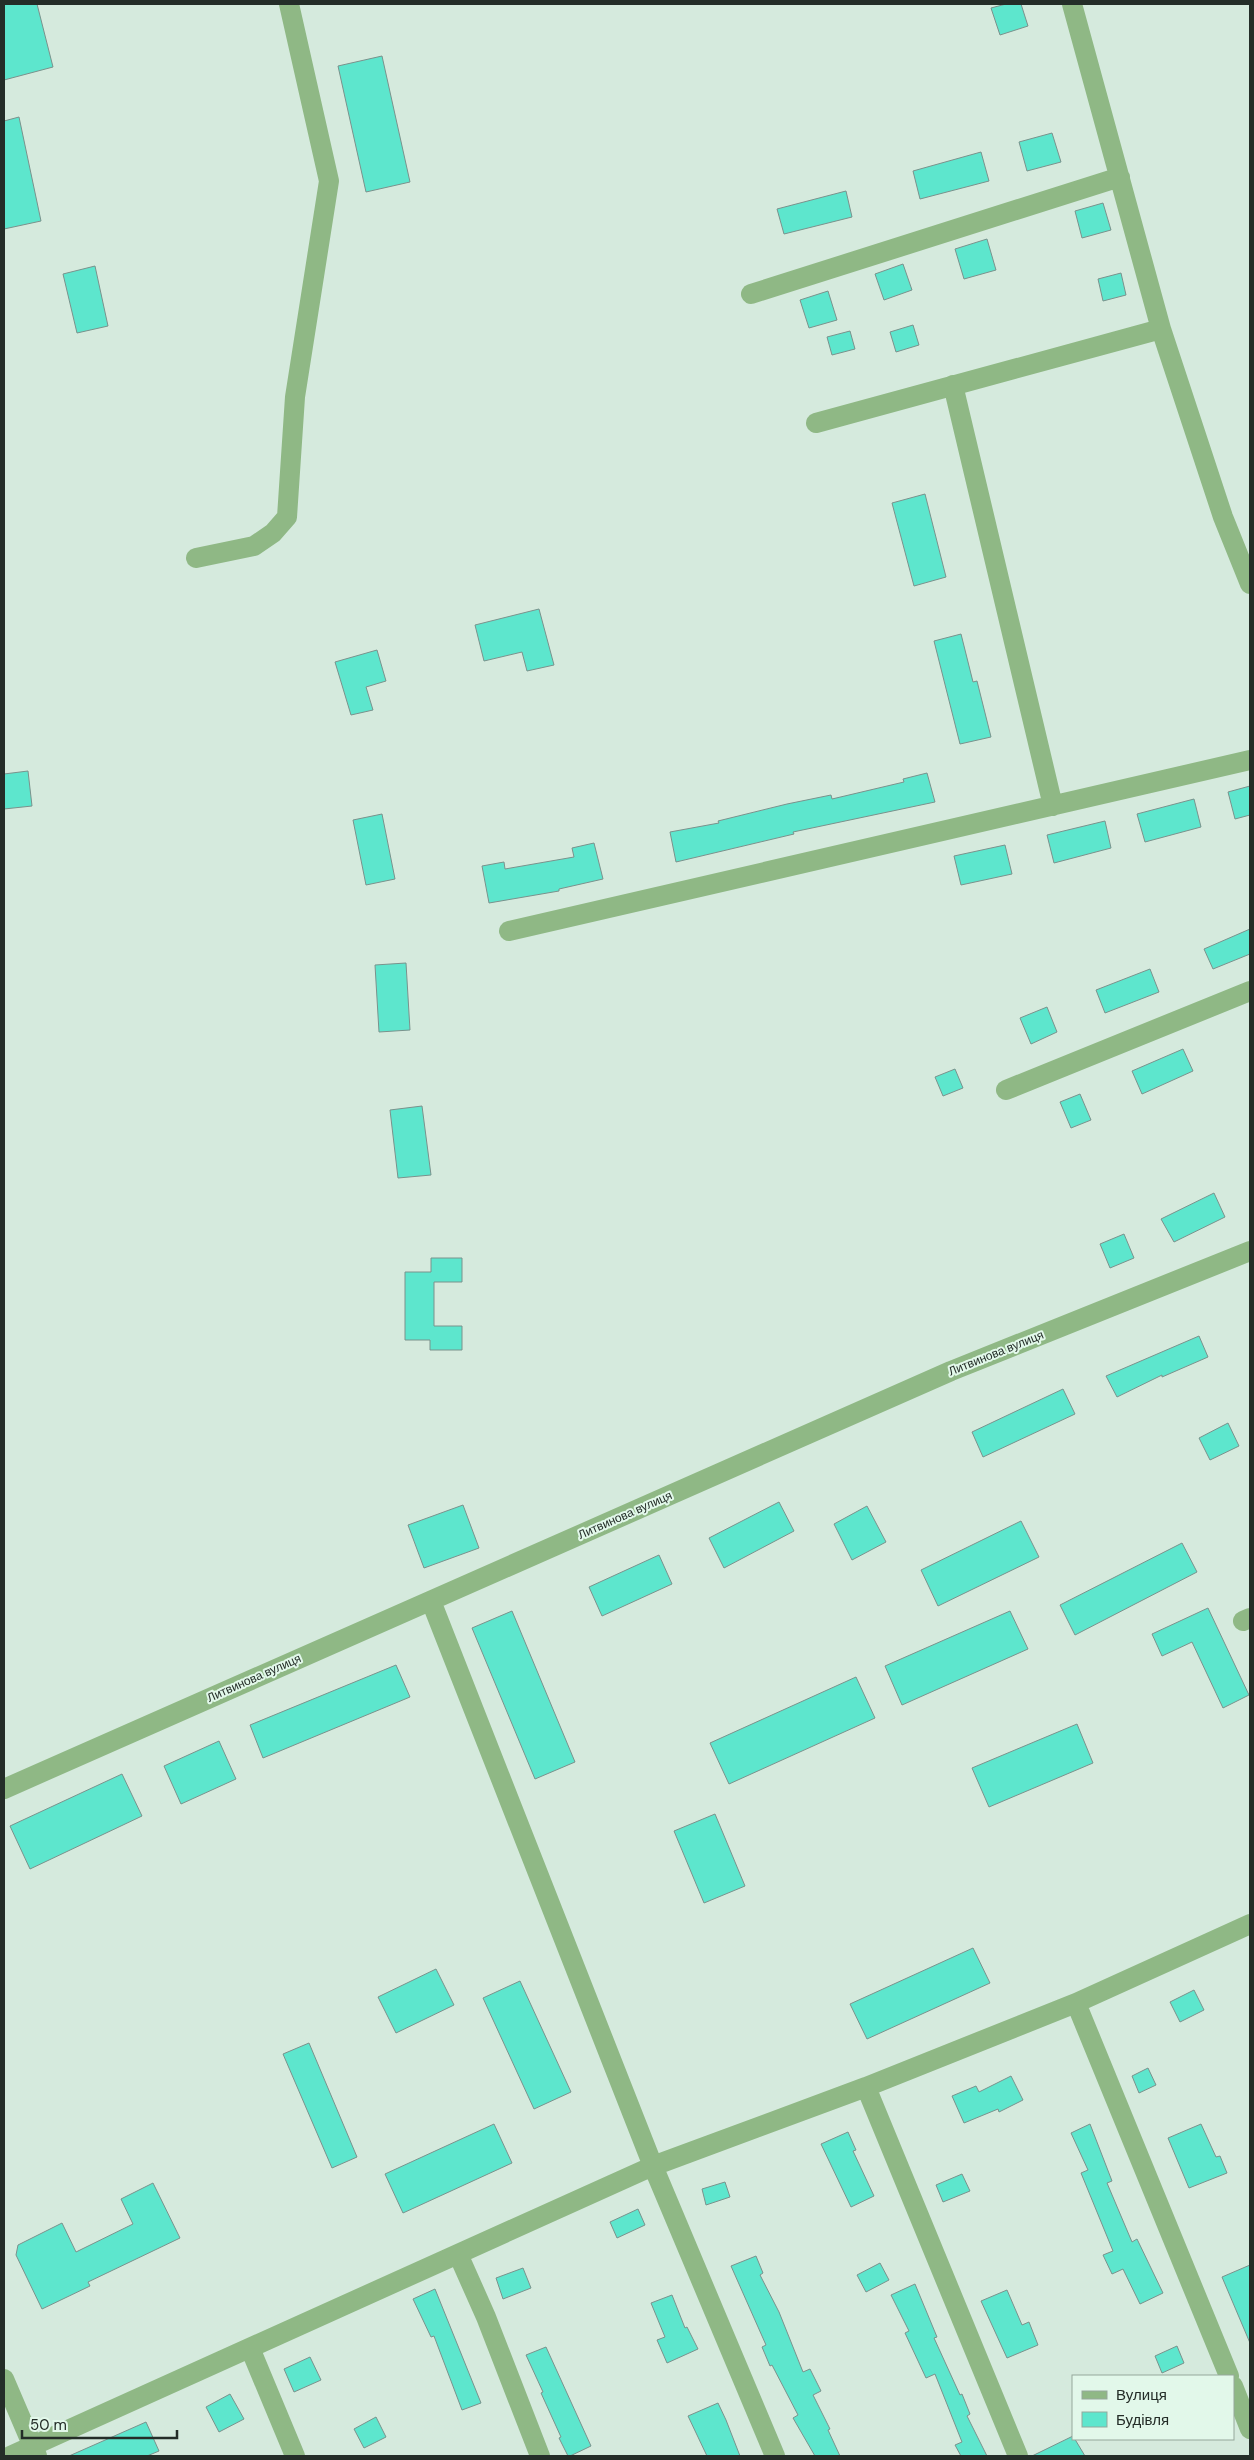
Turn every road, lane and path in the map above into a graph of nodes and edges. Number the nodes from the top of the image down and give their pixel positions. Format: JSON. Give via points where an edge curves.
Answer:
{"nodes":[{"id":1,"x":289,"y":4,"type":"edge"},
{"id":2,"x":1072,"y":4,"type":"edge"},
{"id":3,"x":1120,"y":177,"type":"junction"},
{"id":4,"x":751,"y":294,"type":"dead end"},
{"id":5,"x":1161,"y":329,"type":"junction"},
{"id":6,"x":953,"y":385,"type":"junction"},
{"id":7,"x":816,"y":424,"type":"dead end"},
{"id":8,"x":196,"y":558,"type":"dead end"},
{"id":9,"x":1250,"y":584,"type":"edge"},
{"id":10,"x":1250,"y":760,"type":"edge"},
{"id":11,"x":1053,"y":806,"type":"junction"},
{"id":12,"x":509,"y":931,"type":"dead end"},
{"id":13,"x":1250,"y":992,"type":"edge"},
{"id":14,"x":1006,"y":1090,"type":"dead end"},
{"id":15,"x":1250,"y":1252,"type":"edge"},
{"id":16,"x":431,"y":1600,"type":"junction"},
{"id":17,"x":4,"y":1788,"type":"edge"},
{"id":18,"x":1250,"y":1924,"type":"edge"},
{"id":19,"x":1076,"y":2003,"type":"junction"},
{"id":20,"x":866,"y":2087,"type":"junction"},
{"id":21,"x":653,"y":2166,"type":"junction"},
{"id":22,"x":458,"y":2254,"type":"junction"},
{"id":23,"x":250,"y":2348,"type":"junction"},
{"id":24,"x":1229,"y":2375,"type":"edge"},
{"id":25,"x":4,"y":2379,"type":"edge"},
{"id":26,"x":1234,"y":2389,"type":"edge"},
{"id":27,"x":1250,"y":2429,"type":"edge"},
{"id":28,"x":35,"y":2451,"type":"edge"},
{"id":29,"x":10,"y":2456,"type":"edge"},
{"id":30,"x":295,"y":2456,"type":"edge"},
{"id":31,"x":540,"y":2456,"type":"edge"},
{"id":32,"x":775,"y":2456,"type":"edge"},
{"id":33,"x":1018,"y":2456,"type":"edge"}],
"edges":[{"from":1,"to":8,"type":"street","via":[[329,181],[295,397],[287,517],[273,533],[254,546]]},
{"from":2,"to":3,"type":"street"},
{"from":3,"to":4,"type":"street"},
{"from":3,"to":5,"type":"street"},
{"from":5,"to":6,"type":"street"},
{"from":5,"to":9,"type":"street","via":[[1223,517]]},
{"from":6,"to":7,"type":"street"},
{"from":6,"to":11,"type":"street"},
{"from":10,"to":11,"type":"street"},
{"from":11,"to":12,"type":"street"},
{"from":13,"to":14,"type":"street"},
{"from":15,"to":16,"type":"street","name":"Литвинова вулиця","via":[[951,1371]]},
{"from":16,"to":17,"type":"street","name":"Литвинова вулиця"},
{"from":16,"to":21,"type":"street"},
{"from":18,"to":19,"type":"street"},
{"from":19,"to":20,"type":"street"},
{"from":19,"to":24,"type":"street"},
{"from":20,"to":21,"type":"street"},
{"from":20,"to":33,"type":"street"},
{"from":21,"to":22,"type":"street"},
{"from":21,"to":32,"type":"street"},
{"from":22,"to":23,"type":"street"},
{"from":22,"to":31,"type":"street"},
{"from":23,"to":28,"type":"street"},
{"from":23,"to":30,"type":"street"},
{"from":25,"to":28,"type":"street"},
{"from":26,"to":27,"type":"street"},
{"from":28,"to":29,"type":"street"}]}
